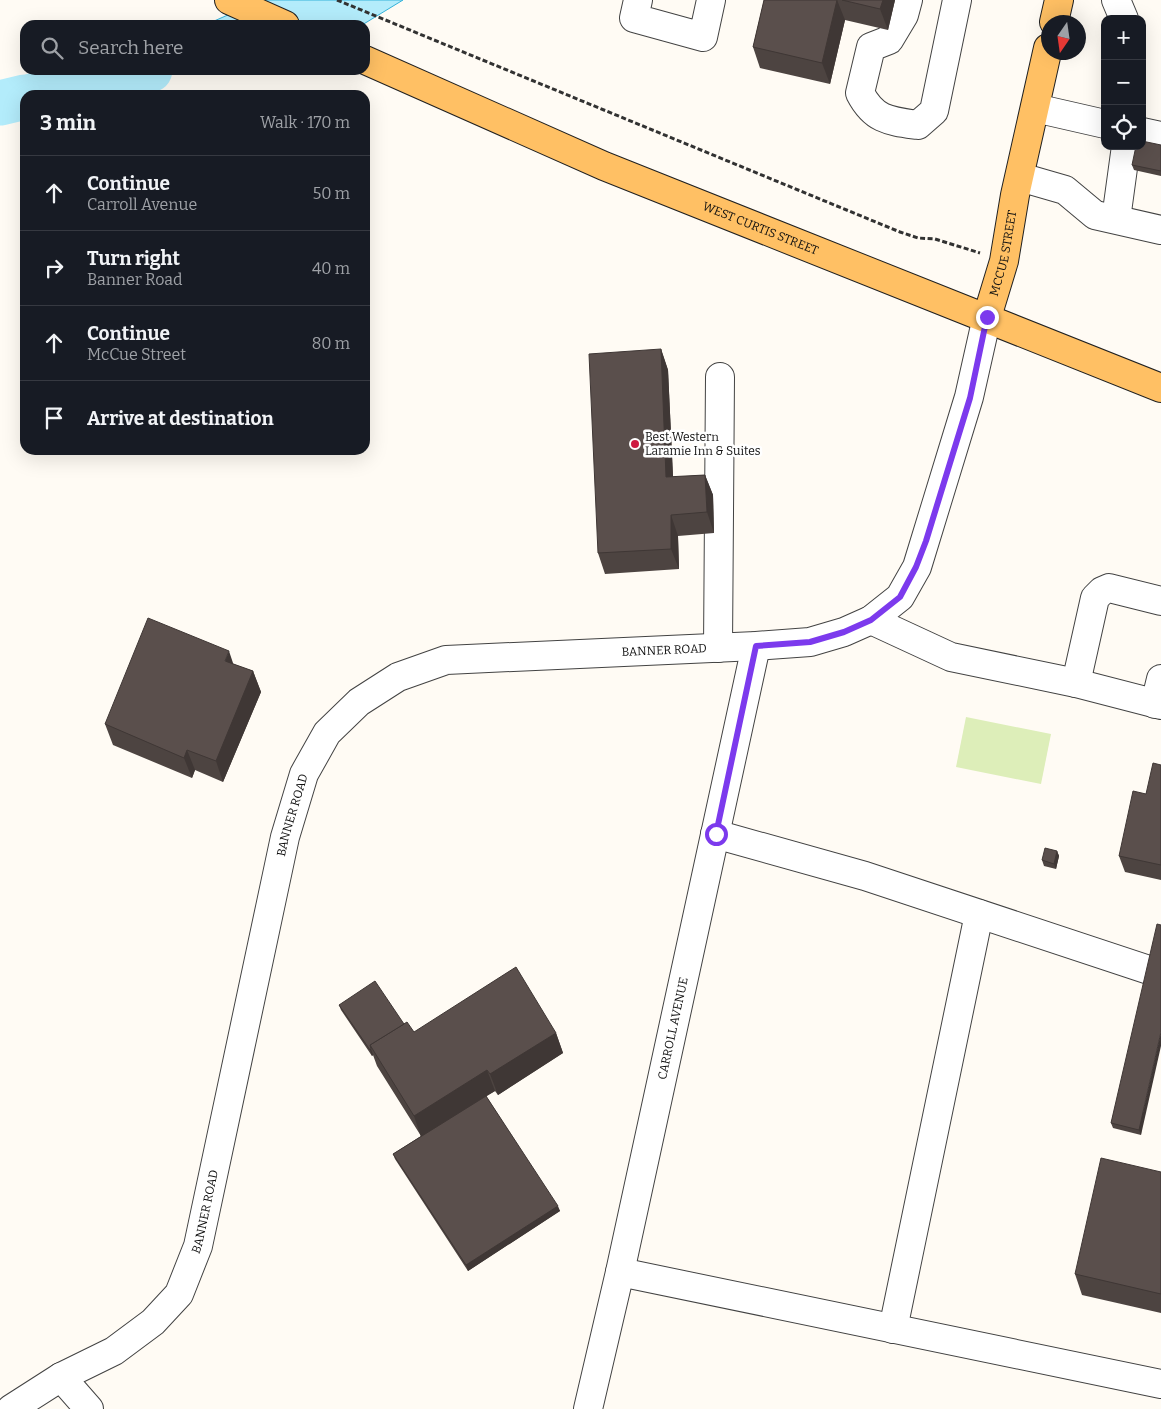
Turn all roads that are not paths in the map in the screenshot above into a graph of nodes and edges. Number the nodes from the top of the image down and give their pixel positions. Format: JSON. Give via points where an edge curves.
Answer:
{"nodes":[{"id":1,"x":229,"y":0,"type":"edge"},
{"id":2,"x":638,"y":0,"type":"edge"},
{"id":3,"x":711,"y":0,"type":"edge"},
{"id":4,"x":908,"y":0,"type":"edge"},
{"id":5,"x":957,"y":0,"type":"edge"},
{"id":6,"x":1059,"y":0,"type":"edge"},
{"id":7,"x":1116,"y":0,"type":"edge"},
{"id":8,"x":1056,"y":15,"type":"edge"},
{"id":9,"x":1122,"y":15,"type":"edge"},
{"id":10,"x":275,"y":20,"type":"edge"},
{"id":11,"x":1045,"y":60,"type":"edge"},
{"id":12,"x":371,"y":63,"type":"edge"},
{"id":13,"x":1035,"y":108,"type":"junction"},
{"id":14,"x":1101,"y":123,"type":"edge"},
{"id":15,"x":1146,"y":133,"type":"edge"},
{"id":16,"x":1161,"y":136,"type":"edge"},
{"id":17,"x":1125,"y":150,"type":"edge"},
{"id":18,"x":1020,"y":177,"type":"junction"},
{"id":19,"x":1116,"y":219,"type":"junction"},
{"id":20,"x":1161,"y":230,"type":"edge"},
{"id":21,"x":987,"y":317,"type":"junction"},
{"id":22,"x":720,"y":377,"type":"dead end"},
{"id":23,"x":1161,"y":388,"type":"edge"},
{"id":24,"x":900,"y":597,"type":"joint"},
{"id":25,"x":1161,"y":601,"type":"edge"},
{"id":26,"x":871,"y":620,"type":"junction"},
{"id":27,"x":756,"y":646,"type":"junction"},
{"id":28,"x":718,"y":648,"type":"junction"},
{"id":29,"x":1076,"y":683,"type":"junction"},
{"id":30,"x":1159,"y":696,"type":"edge"},
{"id":31,"x":716,"y":834,"type":"junction"},
{"id":32,"x":979,"y":914,"type":"junction"},
{"id":33,"x":1161,"y":974,"type":"edge"},
{"id":34,"x":620,"y":1272,"type":"junction"},
{"id":35,"x":893,"y":1329,"type":"junction"},
{"id":36,"x":61,"y":1377,"type":"junction"},
{"id":37,"x":1161,"y":1384,"type":"edge"},
{"id":38,"x":11,"y":1409,"type":"edge"},
{"id":39,"x":89,"y":1409,"type":"edge"},
{"id":40,"x":588,"y":1409,"type":"edge"}],
"edges":[{"from":1,"to":10,"type":"main road"},
{"from":2,"to":3,"type":"street","via":[[634,18],[703,37]]},
{"from":4,"to":5,"type":"street","via":[[904,15],[889,40],[873,37],[860,93],[868,110],[892,122],[918,125],[934,111]]},
{"from":6,"to":8,"type":"main road"},
{"from":7,"to":9,"type":"street"},
{"from":11,"to":13,"type":"main road","name":"MCCUE STREET"},
{"from":12,"to":21,"type":"main road","name":"WEST CURTIS STREET","via":[[604,166]]},
{"from":13,"to":14,"type":"street"},
{"from":13,"to":18,"type":"main road","name":"MCCUE STREET"},
{"from":15,"to":16,"type":"street"},
{"from":17,"to":19,"type":"street"},
{"from":18,"to":19,"type":"street","via":[[1065,190],[1095,215]]},
{"from":18,"to":21,"type":"main road","name":"MCCUE STREET","via":[[1004,261]]},
{"from":19,"to":20,"type":"street"},
{"from":21,"to":23,"type":"main road","name":"WEST CURTIS STREET"},
{"from":21,"to":24,"type":"street","name":"MCCUE STREET","via":[[970,398],[926,541]]},
{"from":22,"to":28,"type":"street"},
{"from":24,"to":26,"type":"street","name":"BANNER ROAD"},
{"from":25,"to":29,"type":"street","via":[[1109,588],[1102,591],[1095,598]]},
{"from":26,"to":27,"type":"street","name":"BANNER ROAD","via":[[810,642]]},
{"from":26,"to":29,"type":"street","via":[[951,657]]},
{"from":27,"to":28,"type":"street","name":"BANNER ROAD"},
{"from":27,"to":31,"type":"street","name":"CARROLL AVENUE"},
{"from":28,"to":36,"type":"street","name":"BANNER ROAD","via":[[446,660],[398,678],[359,702],[327,733],[304,774],[285,836],[198,1246],[179,1294],[153,1322],[114,1351]]},
{"from":29,"to":30,"type":"street"},
{"from":31,"to":32,"type":"street","via":[[865,876]]},
{"from":31,"to":34,"type":"street","name":"CARROLL AVENUE"},
{"from":32,"to":33,"type":"street"},
{"from":32,"to":35,"type":"street"},
{"from":34,"to":35,"type":"street"},
{"from":34,"to":40,"type":"street","name":"CARROLL AVENUE"},
{"from":35,"to":37,"type":"street"},
{"from":36,"to":38,"type":"street","name":"BANNER ROAD"},
{"from":36,"to":39,"type":"street"}]}
